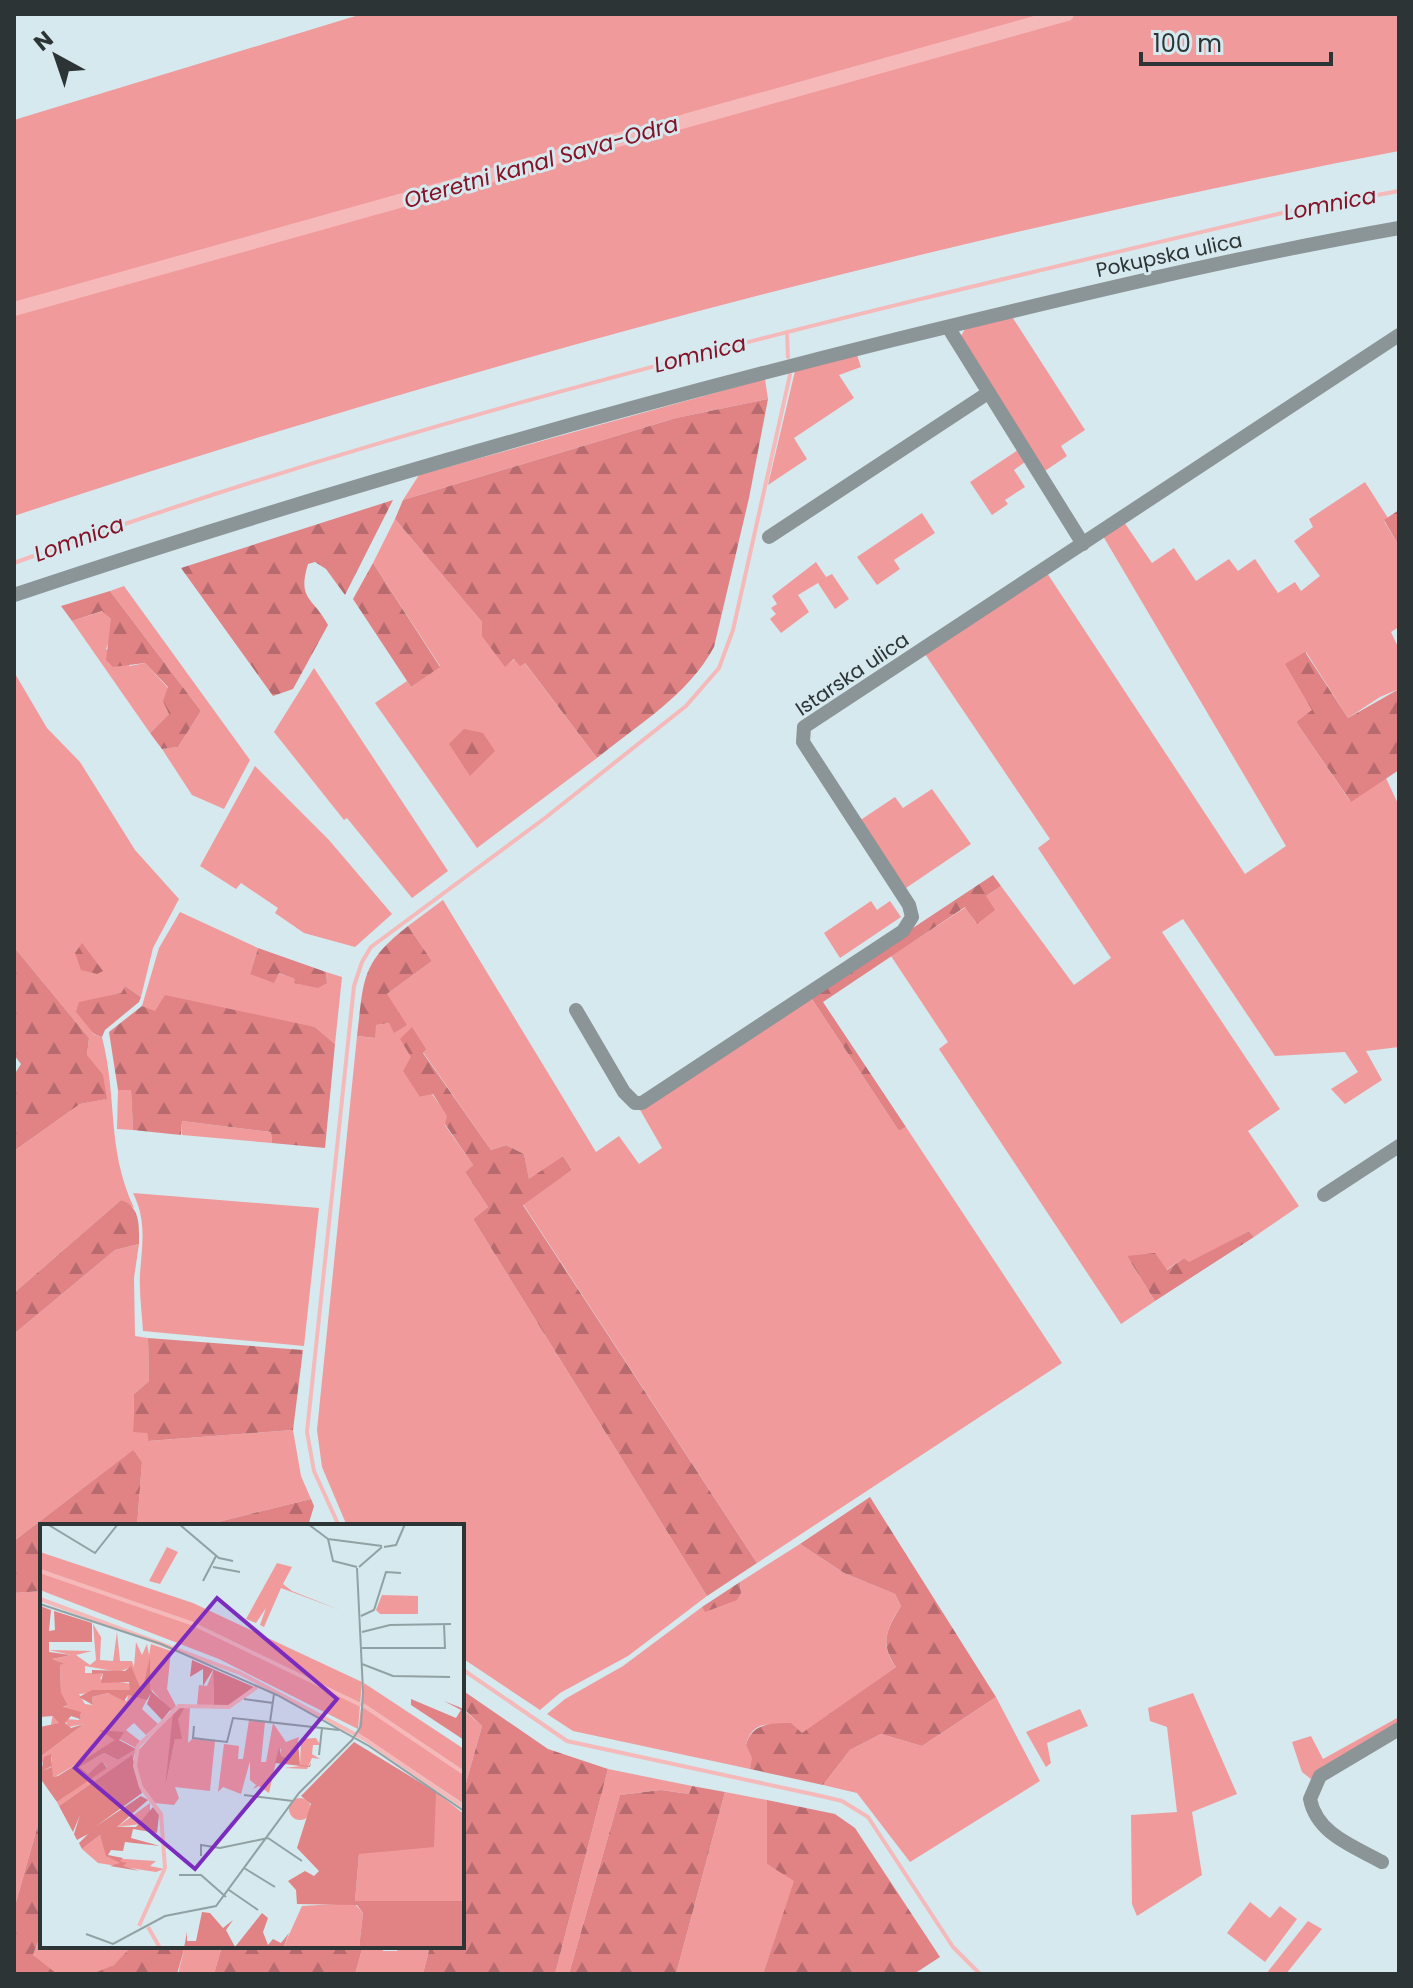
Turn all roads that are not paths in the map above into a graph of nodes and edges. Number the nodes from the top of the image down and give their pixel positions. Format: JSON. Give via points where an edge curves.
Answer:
{"nodes":[{"id":1,"x":1399,"y":228,"type":"edge"},
{"id":2,"x":948,"y":327,"type":"junction"},
{"id":3,"x":1399,"y":335,"type":"edge"},
{"id":4,"x":988,"y":393,"type":"junction"},
{"id":5,"x":769,"y":537,"type":"dead end"},
{"id":6,"x":1083,"y":544,"type":"junction"},
{"id":7,"x":14,"y":595,"type":"edge"},
{"id":8,"x":576,"y":1010,"type":"dead end"},
{"id":9,"x":1399,"y":1146,"type":"edge"},
{"id":10,"x":1324,"y":1195,"type":"dead end"},
{"id":11,"x":1399,"y":1729,"type":"edge"},
{"id":12,"x":1382,"y":1862,"type":"dead end"}],
"edges":[{"from":1,"to":2,"type":"street","name":"Pokupska ulica","via":[[1134,281]]},
{"from":2,"to":4,"type":"street"},
{"from":2,"to":7,"type":"street","name":"Pokupska ulica","via":[[608,412],[168,543]]},
{"from":3,"to":6,"type":"street","name":"Istarska ulica"},
{"from":4,"to":5,"type":"street"},
{"from":4,"to":6,"type":"street"},
{"from":6,"to":8,"type":"street","name":"Istarska ulica","via":[[811,722],[801,734],[900,889],[909,905],[910,924],[642,1103],[624,1092]]},
{"from":9,"to":10,"type":"street"},
{"from":11,"to":12,"type":"street","via":[[1320,1776],[1310,1799],[1328,1831]]}]}
